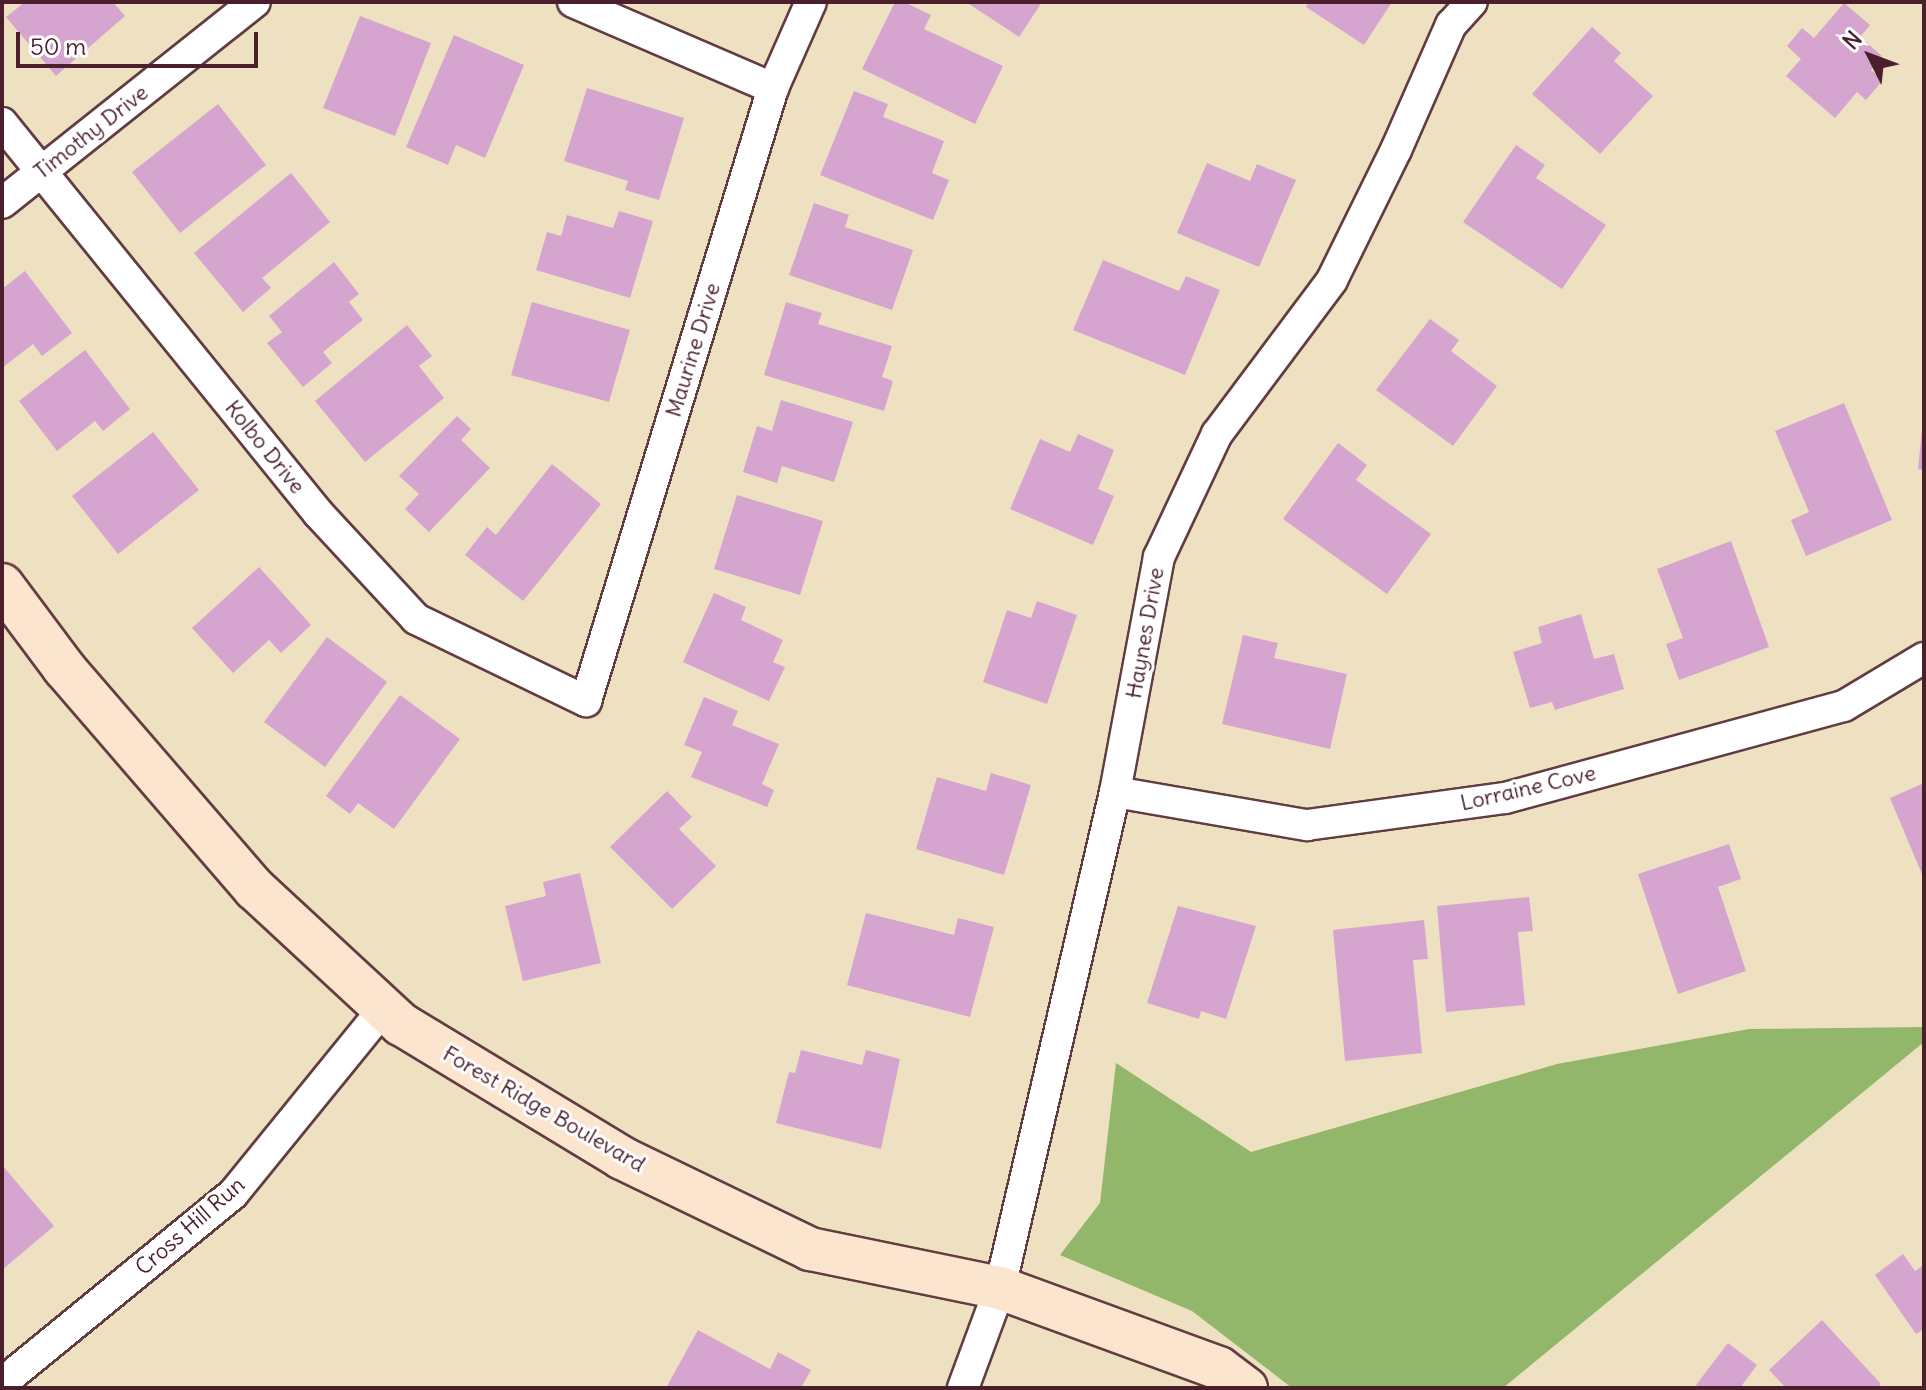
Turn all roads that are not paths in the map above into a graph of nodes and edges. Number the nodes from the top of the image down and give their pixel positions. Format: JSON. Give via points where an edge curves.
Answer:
{"nodes":[{"id":1,"x":255,"y":2,"type":"edge"},
{"id":2,"x":573,"y":2,"type":"edge"},
{"id":3,"x":811,"y":2,"type":"edge"},
{"id":4,"x":1472,"y":2,"type":"edge"},
{"id":5,"x":773,"y":88,"type":"junction"},
{"id":6,"x":2,"y":123,"type":"edge"},
{"id":7,"x":41,"y":171,"type":"junction"},
{"id":8,"x":2,"y":203,"type":"edge"},
{"id":9,"x":2,"y":585,"type":"edge"},
{"id":10,"x":1924,"y":658,"type":"edge"},
{"id":11,"x":586,"y":701,"type":"joint"},
{"id":12,"x":1115,"y":792,"type":"junction"},
{"id":13,"x":384,"y":1008,"type":"junction"},
{"id":14,"x":1000,"y":1288,"type":"junction"},
{"id":15,"x":2,"y":1383,"type":"edge"},
{"id":16,"x":963,"y":1388,"type":"edge"},
{"id":17,"x":1246,"y":1388,"type":"edge"}],
"edges":[{"from":1,"to":7,"type":"street","name":"Timothy Drive"},
{"from":2,"to":5,"type":"street"},
{"from":3,"to":5,"type":"street","name":"Maurine Drive"},
{"from":4,"to":12,"type":"street","name":"Haynes Drive","via":[[1451,25],[1332,280],[1217,434],[1159,557]]},
{"from":5,"to":11,"type":"street","name":"Maurine Drive"},
{"from":6,"to":7,"type":"street","name":"Kolbo Drive"},
{"from":7,"to":8,"type":"street","name":"Timothy Drive"},
{"from":7,"to":11,"type":"street","name":"Kolbo Drive","via":[[318,513],[416,619]]},
{"from":9,"to":13,"type":"street","name":"Forest Ridge Boulevard","via":[[64,668],[255,889]]},
{"from":10,"to":12,"type":"street","name":"Lorraine Cove","via":[[1844,706],[1505,798],[1307,825]]},
{"from":12,"to":14,"type":"street","name":"Haynes Drive"},
{"from":13,"to":14,"type":"street","name":"Forest Ridge Boulevard","via":[[401,1024],[622,1158],[810,1249]]},
{"from":13,"to":15,"type":"street","name":"Cross Hill Run","via":[[233,1194]]},
{"from":14,"to":16,"type":"street","name":"Haynes Drive"},
{"from":14,"to":17,"type":"street","name":"Forest Ridge Boulevard","via":[[1219,1368]]}]}
